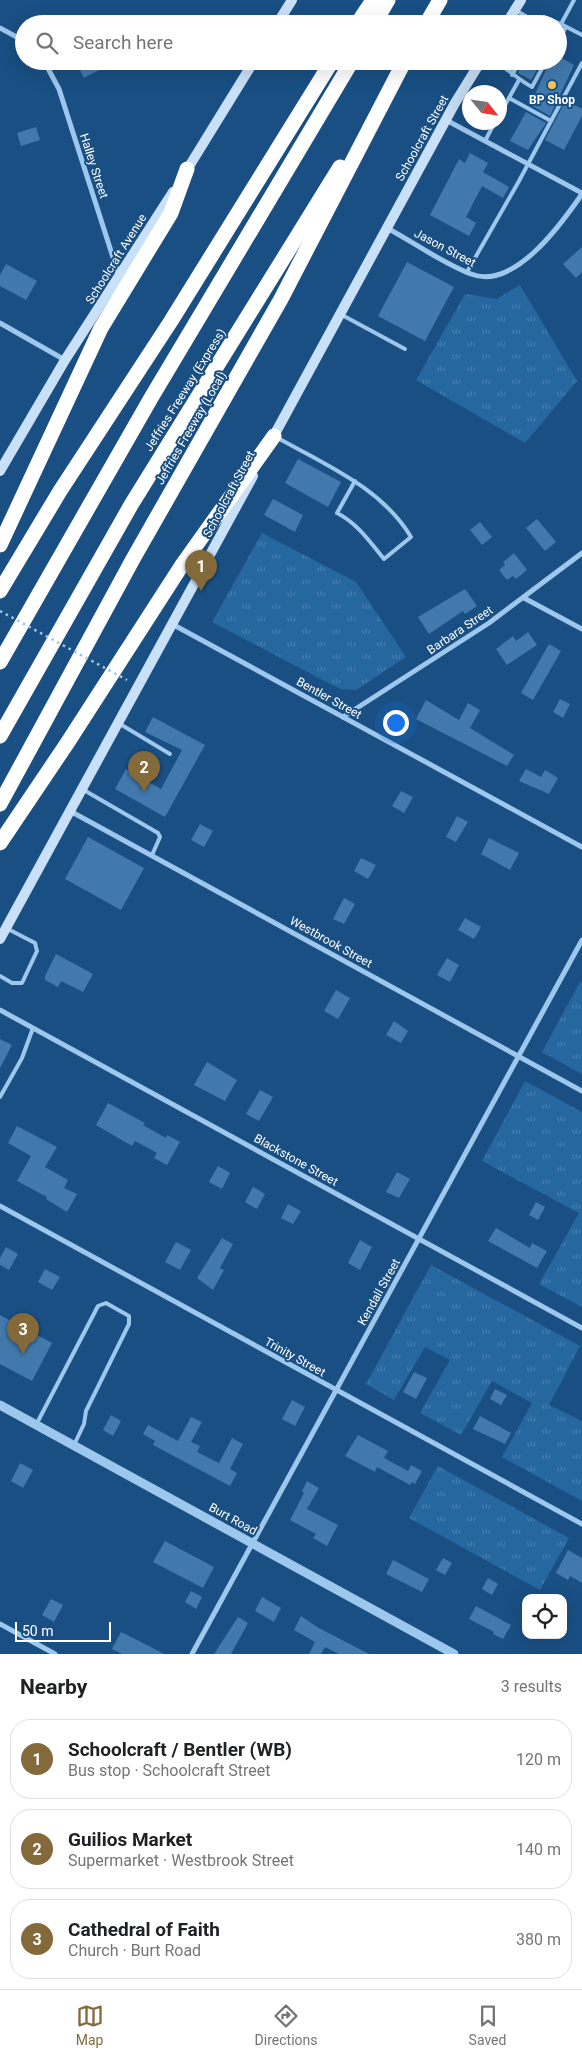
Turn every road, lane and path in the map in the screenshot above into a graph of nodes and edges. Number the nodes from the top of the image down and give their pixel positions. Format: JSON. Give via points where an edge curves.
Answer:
{"nodes":[{"id":1,"x":292,"y":0,"type":"edge"},
{"id":2,"x":373,"y":0,"type":"edge"},
{"id":3,"x":388,"y":0,"type":"edge"},
{"id":4,"x":440,"y":0,"type":"edge"},
{"id":5,"x":521,"y":0,"type":"edge"},
{"id":6,"x":574,"y":0,"type":"edge"},
{"id":7,"x":513,"y":5,"type":"edge"},
{"id":8,"x":283,"y":15,"type":"edge"},
{"id":9,"x":363,"y":15,"type":"edge"},
{"id":10,"x":379,"y":15,"type":"edge"},
{"id":11,"x":431,"y":15,"type":"edge"},
{"id":12,"x":527,"y":15,"type":"edge"},
{"id":13,"x":566,"y":15,"type":"edge"},
{"id":14,"x":0,"y":28,"type":"edge"},
{"id":15,"x":567,"y":28,"type":"edge"},
{"id":16,"x":582,"y":35,"type":"edge"},
{"id":17,"x":15,"y":36,"type":"edge"},
{"id":18,"x":582,"y":63,"type":"edge"},
{"id":19,"x":49,"y":70,"type":"edge"},
{"id":20,"x":248,"y":70,"type":"edge"},
{"id":21,"x":326,"y":70,"type":"edge"},
{"id":22,"x":347,"y":70,"type":"edge"},
{"id":23,"x":400,"y":70,"type":"edge"},
{"id":24,"x":400,"y":70,"type":"edge"},
{"id":25,"x":476,"y":70,"type":"edge"},
{"id":26,"x":508,"y":70,"type":"edge"},
{"id":27,"x":515,"y":70,"type":"edge"},
{"id":28,"x":539,"y":70,"type":"edge"},
{"id":29,"x":512,"y":75,"type":"junction"},
{"id":30,"x":519,"y":80,"type":"junction"},
{"id":31,"x":509,"y":98,"type":"junction"},
{"id":32,"x":507,"y":102,"type":"edge"},
{"id":33,"x":446,"y":120,"type":"junction"},
{"id":34,"x":551,"y":121,"type":"junction"},
{"id":35,"x":491,"y":130,"type":"edge"},
{"id":36,"x":485,"y":140,"type":"junction"},
{"id":37,"x":528,"y":164,"type":"junction"},
{"id":38,"x":187,"y":169,"type":"junction"},
{"id":39,"x":582,"y":194,"type":"edge"},
{"id":40,"x":387,"y":228,"type":"junction"},
{"id":41,"x":467,"y":272,"type":"junction"},
{"id":42,"x":120,"y":279,"type":"junction"},
{"id":43,"x":340,"y":314,"type":"junction"},
{"id":44,"x":0,"y":323,"type":"edge"},
{"id":45,"x":404,"y":348,"type":"dead end"},
{"id":46,"x":65,"y":360,"type":"junction"},
{"id":47,"x":274,"y":436,"type":"junction"},
{"id":48,"x":0,"y":471,"type":"edge"},
{"id":49,"x":355,"y":481,"type":"junction"},
{"id":50,"x":0,"y":545,"type":"edge"},
{"id":51,"x":582,"y":553,"type":"edge"},
{"id":52,"x":0,"y":591,"type":"edge"},
{"id":53,"x":524,"y":598,"type":"junction"},
{"id":54,"x":0,"y":611,"type":"edge"},
{"id":55,"x":172,"y":624,"type":"junction"},
{"id":56,"x":582,"y":629,"type":"edge"},
{"id":57,"x":0,"y":662,"type":"edge"},
{"id":58,"x":127,"y":680,"type":"dead end"},
{"id":59,"x":343,"y":717,"type":"junction"},
{"id":60,"x":118,"y":722,"type":"junction"},
{"id":61,"x":0,"y":736,"type":"edge"},
{"id":62,"x":170,"y":754,"type":"dead end"},
{"id":63,"x":82,"y":789,"type":"junction"},
{"id":64,"x":0,"y":804,"type":"edge"},
{"id":65,"x":70,"y":811,"type":"junction"},
{"id":66,"x":0,"y":843,"type":"edge"},
{"id":67,"x":582,"y":847,"type":"edge"},
{"id":68,"x":152,"y":855,"type":"junction"},
{"id":69,"x":6,"y":928,"type":"junction"},
{"id":70,"x":0,"y":939,"type":"edge"},
{"id":71,"x":582,"y":940,"type":"edge"},
{"id":72,"x":0,"y":976,"type":"edge"},
{"id":73,"x":0,"y":1010,"type":"edge"},
{"id":74,"x":33,"y":1028,"type":"junction"},
{"id":75,"x":518,"y":1057,"type":"junction"},
{"id":76,"x":582,"y":1091,"type":"edge"},
{"id":77,"x":0,"y":1097,"type":"edge"},
{"id":78,"x":0,"y":1206,"type":"edge"},
{"id":79,"x":419,"y":1239,"type":"junction"},
{"id":80,"x":582,"y":1328,"type":"edge"},
{"id":81,"x":337,"y":1391,"type":"junction"},
{"id":82,"x":0,"y":1405,"type":"edge"},
{"id":83,"x":36,"y":1425,"type":"junction"},
{"id":84,"x":74,"y":1445,"type":"junction"},
{"id":85,"x":582,"y":1524,"type":"edge"},
{"id":86,"x":252,"y":1544,"type":"junction"},
{"id":87,"x":0,"y":1624,"type":"edge"},
{"id":88,"x":55,"y":1654,"type":"edge"},
{"id":89,"x":192,"y":1654,"type":"edge"},
{"id":90,"x":454,"y":1654,"type":"edge"}],
"edges":[{"from":1,"to":8,"type":"main road"},
{"from":2,"to":9,"type":"highway"},
{"from":3,"to":10,"type":"highway"},
{"from":4,"to":11,"type":"highway"},
{"from":5,"to":7,"type":"main road"},
{"from":6,"to":13,"type":"lane"},
{"from":7,"to":12,"type":"lane"},
{"from":14,"to":17,"type":"street"},
{"from":15,"to":16,"type":"lane"},
{"from":18,"to":34,"type":"lane"},
{"from":19,"to":42,"type":"street","name":"Halley Street","via":[[59,89]]},
{"from":20,"to":38,"type":"main road","name":"Schoolcraft Avenue"},
{"from":21,"to":52,"type":"highway"},
{"from":22,"to":57,"type":"highway","name":"Jeffries Freeway (Express)","via":[[151,398]]},
{"from":23,"to":61,"type":"highway","name":"Jeffries Freeway (Express)","via":[[131,505]]},
{"from":24,"to":64,"type":"highway","name":"Jeffries Freeway (Local)","via":[[282,299],[133,559]]},
{"from":25,"to":33,"type":"main road","name":"Schoolcraft Street"},
{"from":26,"to":29,"type":"lane"},
{"from":27,"to":29,"type":"lane"},
{"from":28,"to":30,"type":"lane","via":[[532,87]]},
{"from":29,"to":30,"type":"lane"},
{"from":30,"to":31,"type":"lane"},
{"from":31,"to":32,"type":"lane"},
{"from":31,"to":34,"type":"lane"},
{"from":33,"to":36,"type":"street"},
{"from":33,"to":40,"type":"main road","name":"Schoolcraft Street"},
{"from":34,"to":37,"type":"lane"},
{"from":35,"to":36,"type":"lane"},
{"from":36,"to":37,"type":"street"},
{"from":37,"to":39,"type":"street"},
{"from":37,"to":41,"type":"lane"},
{"from":38,"to":42,"type":"main road","name":"Schoolcraft Avenue"},
{"from":38,"to":50,"type":"highway","via":[[171,213],[101,328]]},
{"from":39,"to":41,"type":"street","name":"Jason Street","via":[[554,232],[511,269],[482,277]]},
{"from":40,"to":41,"type":"street","name":"Jason Street"},
{"from":40,"to":43,"type":"main road","name":"Schoolcraft Street"},
{"from":42,"to":46,"type":"main road","name":"Schoolcraft Avenue"},
{"from":43,"to":45,"type":"lane"},
{"from":43,"to":47,"type":"main road","name":"Schoolcraft Street"},
{"from":44,"to":46,"type":"street"},
{"from":46,"to":48,"type":"main road","name":"Schoolcraft Avenue"},
{"from":47,"to":49,"type":"lane"},
{"from":47,"to":55,"type":"main road","name":"Schoolcraft Street"},
{"from":47,"to":66,"type":"highway","via":[[182,565]]},
{"from":49,"to":49,"type":"lane","via":[[401,521],[411,537],[384,559],[367,537],[337,513]]},
{"from":51,"to":53,"type":"street","name":"Barbara Street"},
{"from":53,"to":56,"type":"street"},
{"from":53,"to":59,"type":"street","name":"Barbara Street","via":[[436,659]]},
{"from":54,"to":58,"type":"path","bridge":true},
{"from":55,"to":59,"type":"street","name":"Bentler Street"},
{"from":55,"to":60,"type":"main road","name":"Schoolcraft Street"},
{"from":59,"to":67,"type":"street","name":"Bentler Street"},
{"from":60,"to":62,"type":"lane"},
{"from":60,"to":63,"type":"main road","name":"Schoolcraft Street"},
{"from":63,"to":65,"type":"main road","name":"Schoolcraft Street"},
{"from":63,"to":68,"type":"lane","via":[[158,833],[160,837]]},
{"from":65,"to":68,"type":"street","name":"Westbrook Street"},
{"from":65,"to":69,"type":"main road","name":"Schoolcraft Street"},
{"from":68,"to":75,"type":"street","name":"Westbrook Street"},
{"from":69,"to":70,"type":"main road","name":"Schoolcraft Street"},
{"from":69,"to":72,"type":"lane","via":[[34,943],[37,951],[22,982],[12,983]]},
{"from":71,"to":75,"type":"street","name":"Kendall Street"},
{"from":73,"to":74,"type":"street","name":"Blackstone Street"},
{"from":74,"to":77,"type":"lane","via":[[22,1058]]},
{"from":74,"to":79,"type":"street","name":"Blackstone Street"},
{"from":75,"to":76,"type":"street","name":"Westbrook Street"},
{"from":75,"to":79,"type":"street","name":"Kendall Street"},
{"from":78,"to":81,"type":"street","name":"Trinity Street"},
{"from":79,"to":80,"type":"street","name":"Blackstone Street"},
{"from":79,"to":81,"type":"street","name":"Kendall Street"},
{"from":81,"to":85,"type":"street","name":"Trinity Street"},
{"from":81,"to":86,"type":"street","name":"Kendall Street"},
{"from":82,"to":83,"type":"street","name":"Burt Road"},
{"from":83,"to":84,"type":"street","name":"Burt Road"},
{"from":83,"to":84,"type":"lane","via":[[98,1306],[106,1303],[129,1316],[129,1324],[86,1410],[84,1424]]},
{"from":84,"to":86,"type":"street","name":"Burt Road"},
{"from":86,"to":89,"type":"street","name":"Kendall Street"},
{"from":86,"to":90,"type":"street","name":"Burt Road"},
{"from":87,"to":88,"type":"street"}]}
